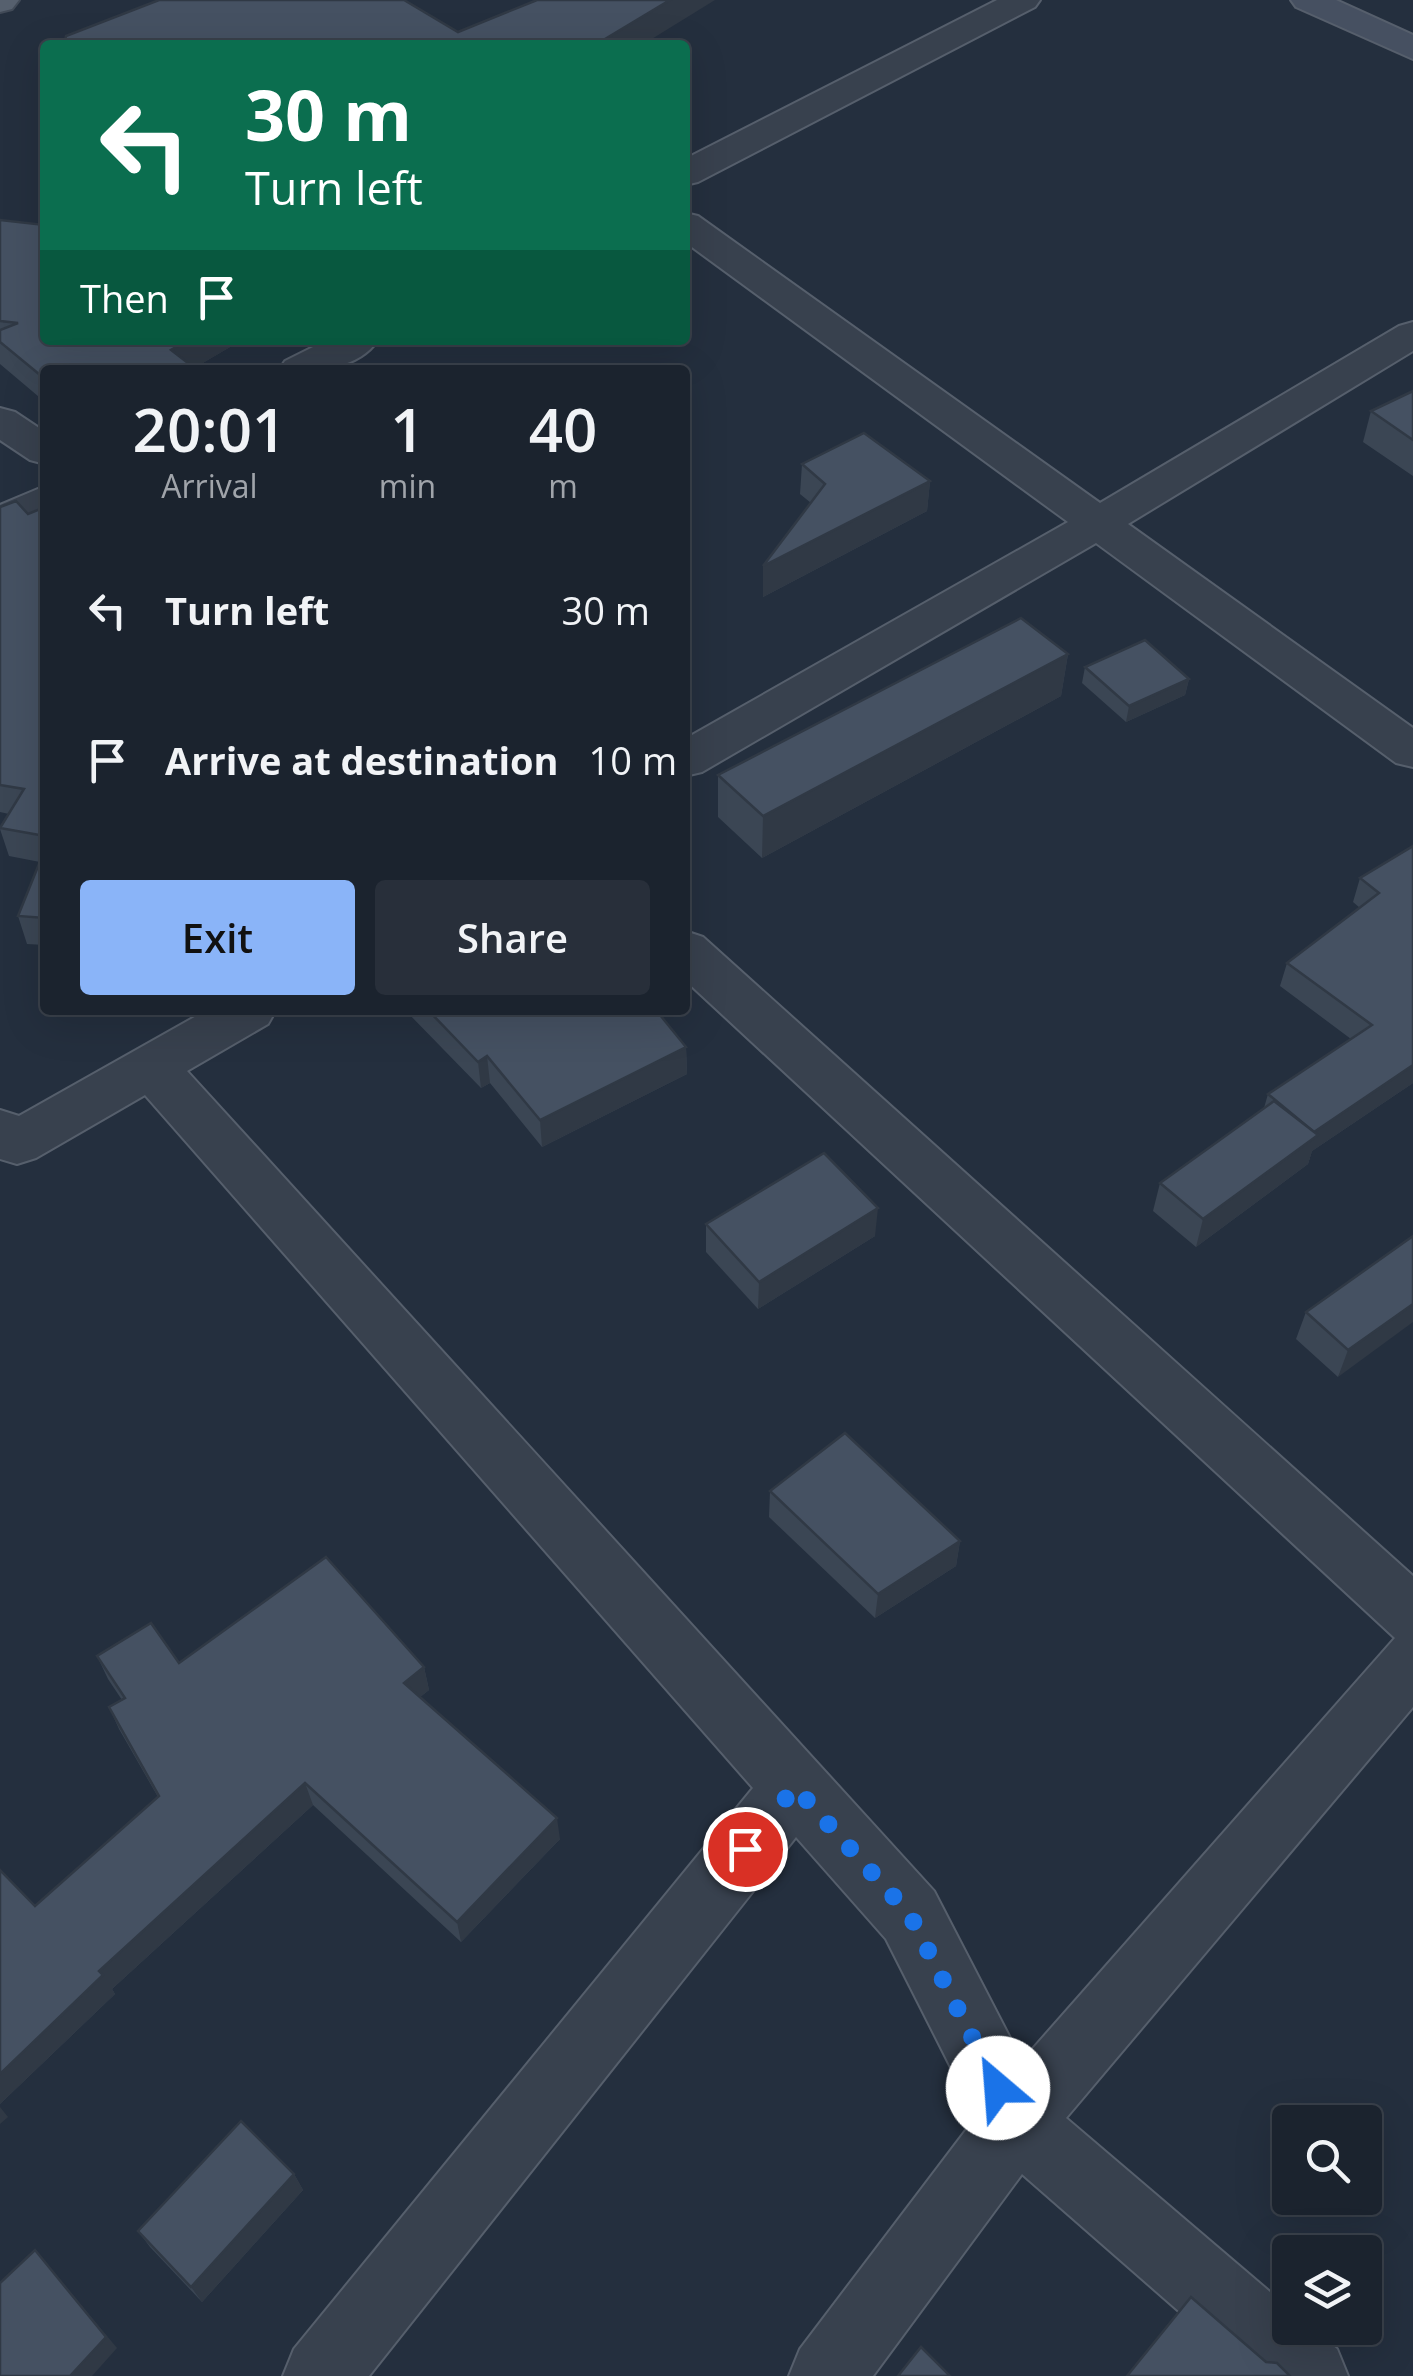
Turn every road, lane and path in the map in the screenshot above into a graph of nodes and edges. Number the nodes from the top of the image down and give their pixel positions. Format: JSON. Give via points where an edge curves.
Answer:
{"nodes":[{"id":1,"x":1023,"y":0,"type":"edge"},
{"id":2,"x":1308,"y":0,"type":"edge"},
{"id":3,"x":1413,"y":48,"type":"edge"},
{"id":4,"x":690,"y":171,"type":"edge"},
{"id":5,"x":690,"y":228,"type":"edge"},
{"id":6,"x":1413,"y":334,"type":"edge"},
{"id":7,"x":348,"y":345,"type":"edge"},
{"id":8,"x":309,"y":365,"type":"edge"},
{"id":9,"x":0,"y":420,"type":"edge"},
{"id":10,"x":40,"y":448,"type":"edge"},
{"id":11,"x":40,"y":502,"type":"edge"},
{"id":12,"x":0,"y":522,"type":"edge"},
{"id":13,"x":1098,"y":523,"type":"junction"},
{"id":14,"x":1413,"y":750,"type":"edge"},
{"id":15,"x":690,"y":757,"type":"edge"},
{"id":16,"x":690,"y":955,"type":"edge"},
{"id":17,"x":241,"y":1015,"type":"edge"},
{"id":18,"x":151,"y":1067,"type":"junction"},
{"id":19,"x":0,"y":1131,"type":"edge"},
{"id":20,"x":1413,"y":1616,"type":"edge"},
{"id":21,"x":1413,"y":1660,"type":"edge"},
{"id":22,"x":795,"y":1787,"type":"junction"},
{"id":23,"x":1016,"y":2122,"type":"junction"},
{"id":24,"x":321,"y":2376,"type":"edge"},
{"id":25,"x":827,"y":2376,"type":"edge"},
{"id":26,"x":1310,"y":2376,"type":"edge"}],
"edges":[{"from":1,"to":4,"type":"street"},
{"from":2,"to":3,"type":"street"},
{"from":5,"to":13,"type":"street"},
{"from":6,"to":13,"type":"street"},
{"from":7,"to":8,"type":"street"},
{"from":9,"to":10,"type":"street"},
{"from":11,"to":12,"type":"street"},
{"from":13,"to":14,"type":"street"},
{"from":13,"to":15,"type":"street"},
{"from":16,"to":20,"type":"street"},
{"from":17,"to":18,"type":"street"},
{"from":18,"to":19,"type":"street","via":[[17,1143]]},
{"from":18,"to":22,"type":"street"},
{"from":21,"to":23,"type":"street"},
{"from":22,"to":23,"type":"street","via":[[910,1915]]},
{"from":22,"to":24,"type":"street"},
{"from":23,"to":25,"type":"street"},
{"from":23,"to":26,"type":"street"}]}
